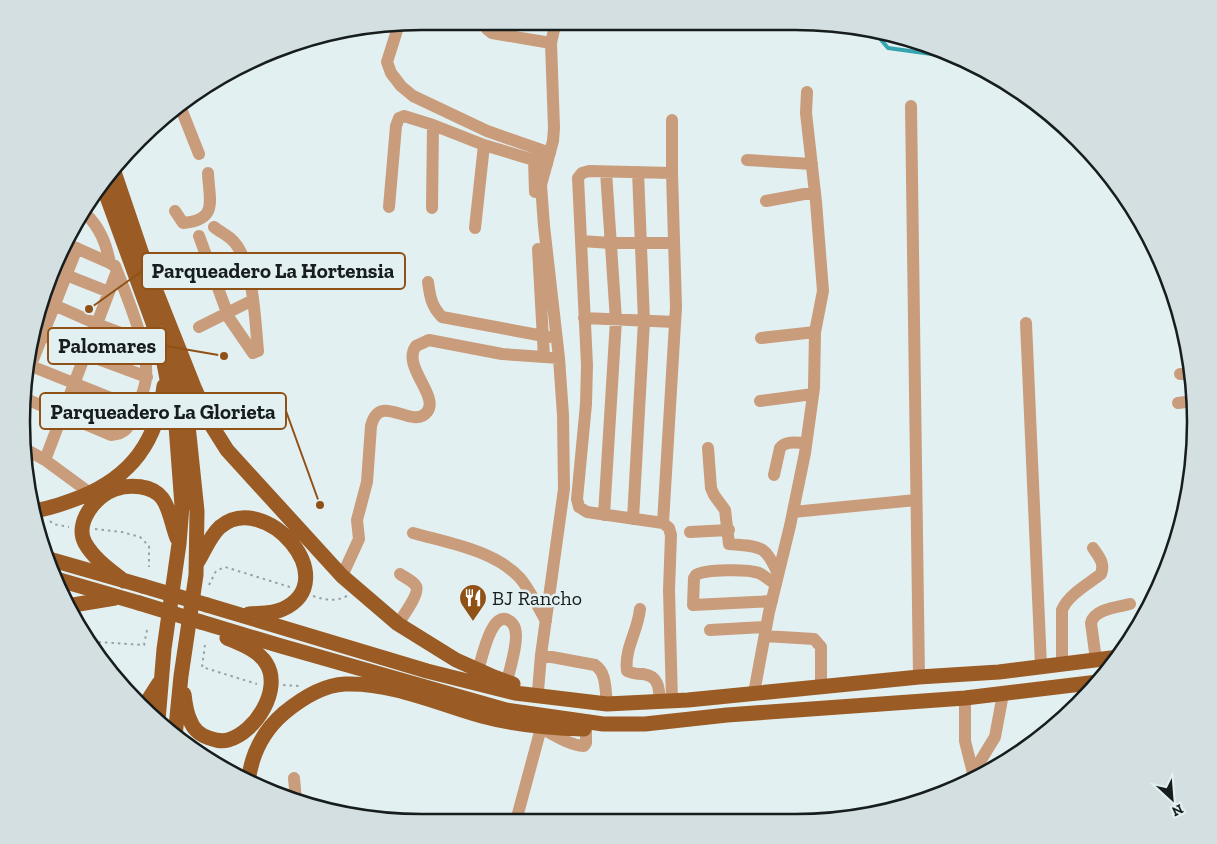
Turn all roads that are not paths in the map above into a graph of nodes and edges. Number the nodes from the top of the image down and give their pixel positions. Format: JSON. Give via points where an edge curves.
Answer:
{"nodes":[{"id":1,"x":488,"y":30,"type":"edge"},
{"id":2,"x":554,"y":30,"type":"edge"},
{"id":3,"x":397,"y":31,"type":"edge"},
{"id":4,"x":551,"y":44,"type":"junction"},
{"id":5,"x":807,"y":92,"type":"dead end"},
{"id":6,"x":911,"y":106,"type":"dead end"},
{"id":7,"x":182,"y":112,"type":"edge"},
{"id":8,"x":672,"y":120,"type":"dead end"},
{"id":9,"x":433,"y":125,"type":"junction"},
{"id":10,"x":484,"y":145,"type":"junction"},
{"id":11,"x":198,"y":154,"type":"dead end"},
{"id":12,"x":548,"y":158,"type":"junction"},
{"id":13,"x":534,"y":160,"type":"junction"},
{"id":14,"x":747,"y":160,"type":"dead end"},
{"id":15,"x":812,"y":164,"type":"junction"},
{"id":16,"x":606,"y":172,"type":"junction"},
{"id":17,"x":638,"y":172,"type":"junction"},
{"id":18,"x":208,"y":173,"type":"dead end"},
{"id":19,"x":672,"y":173,"type":"junction"},
{"id":20,"x":116,"y":176,"type":"edge"},
{"id":21,"x":105,"y":191,"type":"edge"},
{"id":22,"x":815,"y":192,"type":"junction"},
{"id":23,"x":766,"y":201,"type":"dead end"},
{"id":24,"x":389,"y":207,"type":"dead end"},
{"id":25,"x":432,"y":208,"type":"dead end"},
{"id":26,"x":175,"y":212,"type":"dead end"},
{"id":27,"x":89,"y":217,"type":"edge"},
{"id":28,"x":214,"y":227,"type":"dead end"},
{"id":29,"x":475,"y":228,"type":"dead end"},
{"id":30,"x":199,"y":236,"type":"dead end"},
{"id":31,"x":581,"y":240,"type":"junction"},
{"id":32,"x":611,"y":243,"type":"junction"},
{"id":33,"x":674,"y":243,"type":"junction"},
{"id":34,"x":641,"y":244,"type":"junction"},
{"id":35,"x":72,"y":246,"type":"edge"},
{"id":36,"x":146,"y":266,"type":"junction"},
{"id":37,"x":114,"y":267,"type":"junction"},
{"id":38,"x":66,"y":275,"type":"junction"},
{"id":39,"x":428,"y":282,"type":"dead end"},
{"id":40,"x":109,"y":292,"type":"junction"},
{"id":41,"x":253,"y":300,"type":"junction"},
{"id":42,"x":54,"y":305,"type":"junction"},
{"id":43,"x":227,"y":314,"type":"junction"},
{"id":44,"x":584,"y":318,"type":"junction"},
{"id":45,"x":616,"y":320,"type":"junction"},
{"id":46,"x":644,"y":321,"type":"junction"},
{"id":47,"x":675,"y":322,"type":"junction"},
{"id":48,"x":97,"y":324,"type":"junction"},
{"id":49,"x":1026,"y":324,"type":"dead end"},
{"id":50,"x":199,"y":327,"type":"dead end"},
{"id":51,"x":815,"y":332,"type":"junction"},
{"id":52,"x":43,"y":335,"type":"junction"},
{"id":53,"x":543,"y":336,"type":"junction"},
{"id":54,"x":557,"y":338,"type":"junction"},
{"id":55,"x":762,"y":338,"type":"dead end"},
{"id":56,"x":140,"y":340,"type":"junction"},
{"id":57,"x":37,"y":350,"type":"edge"},
{"id":58,"x":86,"y":354,"type":"junction"},
{"id":59,"x":544,"y":357,"type":"junction"},
{"id":60,"x":559,"y":358,"type":"junction"},
{"id":61,"x":34,"y":367,"type":"edge"},
{"id":62,"x":165,"y":372,"type":"junction"},
{"id":63,"x":147,"y":377,"type":"junction"},
{"id":64,"x":74,"y":383,"type":"junction"},
{"id":65,"x":813,"y":394,"type":"junction"},
{"id":66,"x":31,"y":400,"type":"edge"},
{"id":67,"x":760,"y":401,"type":"dead end"},
{"id":68,"x":1186,"y":402,"type":"edge"},
{"id":69,"x":1178,"y":403,"type":"dead end"},
{"id":70,"x":136,"y":408,"type":"junction"},
{"id":71,"x":62,"y":415,"type":"junction"},
{"id":72,"x":806,"y":443,"type":"junction"},
{"id":73,"x":708,"y":448,"type":"dead end"},
{"id":74,"x":31,"y":453,"type":"edge"},
{"id":75,"x":44,"y":460,"type":"junction"},
{"id":76,"x":774,"y":475,"type":"dead end"},
{"id":77,"x":90,"y":493,"type":"junction"},
{"id":78,"x":916,"y":500,"type":"junction"},
{"id":79,"x":40,"y":510,"type":"edge"},
{"id":80,"x":793,"y":512,"type":"junction"},
{"id":81,"x":604,"y":515,"type":"junction"},
{"id":82,"x":633,"y":519,"type":"junction"},
{"id":83,"x":663,"y":523,"type":"junction"},
{"id":84,"x":729,"y":530,"type":"junction"},
{"id":85,"x":413,"y":532,"type":"dead end"},
{"id":86,"x":690,"y":532,"type":"dead end"},
{"id":87,"x":179,"y":544,"type":"junction"},
{"id":88,"x":1093,"y":548,"type":"dead end"},
{"id":89,"x":56,"y":561,"type":"edge"},
{"id":90,"x":196,"y":564,"type":"junction"},
{"id":91,"x":400,"y":574,"type":"dead end"},
{"id":92,"x":342,"y":576,"type":"junction"},
{"id":93,"x":64,"y":580,"type":"edge"},
{"id":94,"x":774,"y":580,"type":"junction"},
{"id":95,"x":124,"y":581,"type":"junction"},
{"id":96,"x":119,"y":597,"type":"junction"},
{"id":97,"x":772,"y":601,"type":"junction"},
{"id":98,"x":1130,"y":604,"type":"dead end"},
{"id":99,"x":75,"y":605,"type":"edge"},
{"id":100,"x":640,"y":608,"type":"dead end"},
{"id":101,"x":240,"y":615,"type":"junction"},
{"id":102,"x":546,"y":621,"type":"junction"},
{"id":103,"x":201,"y":622,"type":"junction"},
{"id":104,"x":398,"y":624,"type":"junction"},
{"id":105,"x":710,"y":630,"type":"dead end"},
{"id":106,"x":765,"y":631,"type":"junction"},
{"id":107,"x":541,"y":655,"type":"junction"},
{"id":108,"x":1108,"y":658,"type":"edge"},
{"id":109,"x":1096,"y":660,"type":"junction"},
{"id":110,"x":1062,"y":664,"type":"junction"},
{"id":111,"x":1041,"y":666,"type":"junction"},
{"id":112,"x":478,"y":670,"type":"junction"},
{"id":113,"x":672,"y":670,"type":"junction"},
{"id":114,"x":181,"y":676,"type":"junction"},
{"id":115,"x":919,"y":677,"type":"junction"},
{"id":116,"x":655,"y":679,"type":"junction"},
{"id":117,"x":161,"y":680,"type":"junction"},
{"id":118,"x":507,"y":682,"type":"junction"},
{"id":119,"x":1087,"y":683,"type":"edge"},
{"id":120,"x":821,"y":686,"type":"junction"},
{"id":121,"x":754,"y":693,"type":"junction"},
{"id":122,"x":1003,"y":694,"type":"junction"},
{"id":123,"x":544,"y":695,"type":"junction"},
{"id":124,"x":965,"y":698,"type":"junction"},
{"id":125,"x":666,"y":701,"type":"junction"},
{"id":126,"x":148,"y":702,"type":"edge"},
{"id":127,"x":606,"y":704,"type":"junction"},
{"id":128,"x":159,"y":712,"type":"edge"},
{"id":129,"x":603,"y":724,"type":"junction"},
{"id":130,"x":176,"y":727,"type":"edge"},
{"id":131,"x":541,"y":728,"type":"junction"},
{"id":132,"x":977,"y":769,"type":"edge"},
{"id":133,"x":971,"y":772,"type":"edge"},
{"id":134,"x":249,"y":774,"type":"edge"},
{"id":135,"x":294,"y":778,"type":"dead end"},
{"id":136,"x":295,"y":793,"type":"edge"},
{"id":137,"x":518,"y":814,"type":"edge"}],
"edges":[{"from":1,"to":4,"type":"street"},
{"from":2,"to":4,"type":"street"},
{"from":3,"to":12,"type":"street","via":[[387,62],[401,86],[413,96]]},
{"from":4,"to":12,"type":"street","via":[[554,128]]},
{"from":5,"to":15,"type":"street"},
{"from":6,"to":78,"type":"street"},
{"from":7,"to":11,"type":"street"},
{"from":8,"to":19,"type":"street"},
{"from":9,"to":10,"type":"street"},
{"from":9,"to":24,"type":"street","via":[[404,116],[399,118]]},
{"from":9,"to":25,"type":"street"},
{"from":10,"to":13,"type":"street"},
{"from":10,"to":29,"type":"street"},
{"from":12,"to":13,"type":"street"},
{"from":12,"to":54,"type":"street","via":[[541,185],[541,203]]},
{"from":13,"to":53,"type":"street"},
{"from":14,"to":15,"type":"street"},
{"from":15,"to":22,"type":"street"},
{"from":16,"to":17,"type":"street"},
{"from":16,"to":31,"type":"street","via":[[589,171],[578,178]]},
{"from":16,"to":32,"type":"street"},
{"from":17,"to":19,"type":"street"},
{"from":17,"to":34,"type":"street"},
{"from":18,"to":26,"type":"street","via":[[210,209],[207,216],[183,223]]},
{"from":19,"to":33,"type":"street"},
{"from":20,"to":36,"type":"main road"},
{"from":21,"to":62,"type":"main road","via":[[153,323]]},
{"from":22,"to":23,"type":"street"},
{"from":22,"to":51,"type":"street","via":[[823,291]]},
{"from":27,"to":37,"type":"street","via":[[102,235]]},
{"from":28,"to":41,"type":"street","via":[[237,246],[251,280]]},
{"from":30,"to":43,"type":"street"},
{"from":31,"to":32,"type":"street"},
{"from":31,"to":44,"type":"street"},
{"from":32,"to":34,"type":"street"},
{"from":32,"to":45,"type":"street"},
{"from":33,"to":34,"type":"street"},
{"from":33,"to":47,"type":"street"},
{"from":34,"to":46,"type":"street"},
{"from":35,"to":37,"type":"street"},
{"from":35,"to":38,"type":"street"},
{"from":36,"to":90,"type":"main road","via":[[186,406],[197,511]]},
{"from":36,"to":92,"type":"main road","via":[[194,387],[220,440]]},
{"from":37,"to":40,"type":"street"},
{"from":37,"to":56,"type":"street"},
{"from":38,"to":40,"type":"street"},
{"from":38,"to":42,"type":"street"},
{"from":39,"to":53,"type":"street","via":[[431,302],[442,317]]},
{"from":40,"to":48,"type":"street"},
{"from":41,"to":43,"type":"street"},
{"from":41,"to":43,"type":"street","via":[[258,351],[255,353]]},
{"from":42,"to":48,"type":"street"},
{"from":42,"to":52,"type":"street"},
{"from":43,"to":50,"type":"street"},
{"from":44,"to":45,"type":"street"},
{"from":44,"to":81,"type":"street","via":[[586,404],[577,499],[587,512]]},
{"from":45,"to":46,"type":"street"},
{"from":45,"to":81,"type":"street"},
{"from":46,"to":47,"type":"street"},
{"from":46,"to":82,"type":"street"},
{"from":47,"to":83,"type":"street"},
{"from":48,"to":56,"type":"street"},
{"from":48,"to":58,"type":"street"},
{"from":49,"to":111,"type":"street"},
{"from":51,"to":55,"type":"street"},
{"from":51,"to":65,"type":"street"},
{"from":52,"to":57,"type":"street"},
{"from":52,"to":58,"type":"street"},
{"from":53,"to":54,"type":"street"},
{"from":53,"to":59,"type":"street"},
{"from":54,"to":60,"type":"street"},
{"from":56,"to":63,"type":"street"},
{"from":58,"to":63,"type":"street"},
{"from":58,"to":64,"type":"street"},
{"from":59,"to":60,"type":"street"},
{"from":59,"to":92,"type":"street","via":[[502,354],[429,340],[416,346],[412,353],[413,363],[429,408],[418,418],[388,410],[374,417],[366,482],[357,520],[359,539]]},
{"from":60,"to":102,"type":"street","via":[[564,489]]},
{"from":61,"to":64,"type":"street"},
{"from":62,"to":77,"type":"main road","via":[[160,408],[144,447],[122,474]]},
{"from":62,"to":87,"type":"main road","via":[[181,473]]},
{"from":63,"to":70,"type":"street"},
{"from":64,"to":70,"type":"street"},
{"from":64,"to":71,"type":"street"},
{"from":65,"to":67,"type":"street"},
{"from":65,"to":72,"type":"street"},
{"from":66,"to":71,"type":"street"},
{"from":68,"to":69,"type":"street"},
{"from":70,"to":71,"type":"street","via":[[128,430],[120,435],[111,435]]},
{"from":71,"to":75,"type":"street"},
{"from":72,"to":76,"type":"street","via":[[782,445]]},
{"from":72,"to":80,"type":"street"},
{"from":73,"to":84,"type":"street","via":[[711,488],[726,510]]},
{"from":74,"to":75,"type":"street"},
{"from":75,"to":77,"type":"street"},
{"from":77,"to":79,"type":"main road","via":[[59,506]]},
{"from":78,"to":80,"type":"street"},
{"from":78,"to":115,"type":"street"},
{"from":80,"to":94,"type":"street"},
{"from":81,"to":82,"type":"street"},
{"from":82,"to":83,"type":"street"},
{"from":83,"to":113,"type":"street","via":[[670,528],[671,535]]},
{"from":84,"to":86,"type":"street"},
{"from":84,"to":94,"type":"street","via":[[729,544],[758,546],[764,550],[772,561]]},
{"from":85,"to":102,"type":"street","via":[[492,556],[510,568],[521,579]]},
{"from":87,"to":95,"type":"main road","via":[[162,498],[152,490],[128,487],[104,495],[84,520],[84,542]]},
{"from":87,"to":117,"type":"main road"},
{"from":88,"to":110,"type":"street","via":[[1103,568],[1062,610]]},
{"from":89,"to":95,"type":"main road"},
{"from":90,"to":101,"type":"main road","via":[[220,527],[244,517],[257,518],[269,524],[289,540],[307,574],[304,588],[295,602],[281,610]]},
{"from":90,"to":114,"type":"main road"},
{"from":91,"to":104,"type":"street","via":[[415,585],[416,595]]},
{"from":92,"to":104,"type":"main road"},
{"from":93,"to":96,"type":"main road"},
{"from":94,"to":97,"type":"street"},
{"from":94,"to":97,"type":"street","via":[[755,572],[699,572],[694,578],[693,605]]},
{"from":95,"to":101,"type":"main road","bridge":true},
{"from":96,"to":99,"type":"main road"},
{"from":96,"to":103,"type":"main road","bridge":true},
{"from":97,"to":106,"type":"street"},
{"from":98,"to":109,"type":"street","via":[[1098,613],[1092,618]]},
{"from":100,"to":116,"type":"street","via":[[639,622],[626,662],[628,671],[633,674]]},
{"from":101,"to":123,"type":"main road","via":[[427,671],[515,693]]},
{"from":102,"to":107,"type":"street"},
{"from":103,"to":114,"type":"main road","via":[[212,632],[255,651],[267,664],[271,674],[266,703],[258,720],[228,740],[202,736],[190,721]]},
{"from":103,"to":129,"type":"main road","via":[[506,710]]},
{"from":104,"to":112,"type":"main road","via":[[437,650]]},
{"from":105,"to":106,"type":"street"},
{"from":106,"to":120,"type":"street","via":[[814,639],[819,643]]},
{"from":106,"to":121,"type":"street"},
{"from":107,"to":123,"type":"street"},
{"from":107,"to":127,"type":"street","via":[[595,665],[604,676]]},
{"from":108,"to":109,"type":"main road"},
{"from":109,"to":110,"type":"main road"},
{"from":110,"to":111,"type":"main road"},
{"from":111,"to":115,"type":"main road"},
{"from":112,"to":118,"type":"main road"},
{"from":112,"to":118,"type":"street","via":[[492,626],[498,619],[510,620],[516,636]]},
{"from":113,"to":116,"type":"street"},
{"from":113,"to":125,"type":"street"},
{"from":114,"to":130,"type":"main road"},
{"from":115,"to":120,"type":"main road"},
{"from":116,"to":125,"type":"street"},
{"from":117,"to":126,"type":"main road"},
{"from":117,"to":128,"type":"main road"},
{"from":118,"to":123,"type":"main road"},
{"from":119,"to":122,"type":"main road"},
{"from":120,"to":121,"type":"main road"},
{"from":121,"to":125,"type":"main road"},
{"from":122,"to":124,"type":"main road"},
{"from":122,"to":132,"type":"street","via":[[995,737]]},
{"from":123,"to":127,"type":"main road"},
{"from":124,"to":129,"type":"main road","via":[[727,714],[645,724]]},
{"from":124,"to":133,"type":"street","via":[[965,741]]},
{"from":125,"to":127,"type":"main road"},
{"from":129,"to":131,"type":"main road","via":[[586,730]]},
{"from":131,"to":134,"type":"main road","via":[[482,716],[388,689],[344,684],[303,698],[275,721],[264,735]]},
{"from":131,"to":137,"type":"street"},
{"from":135,"to":136,"type":"street"}]}
